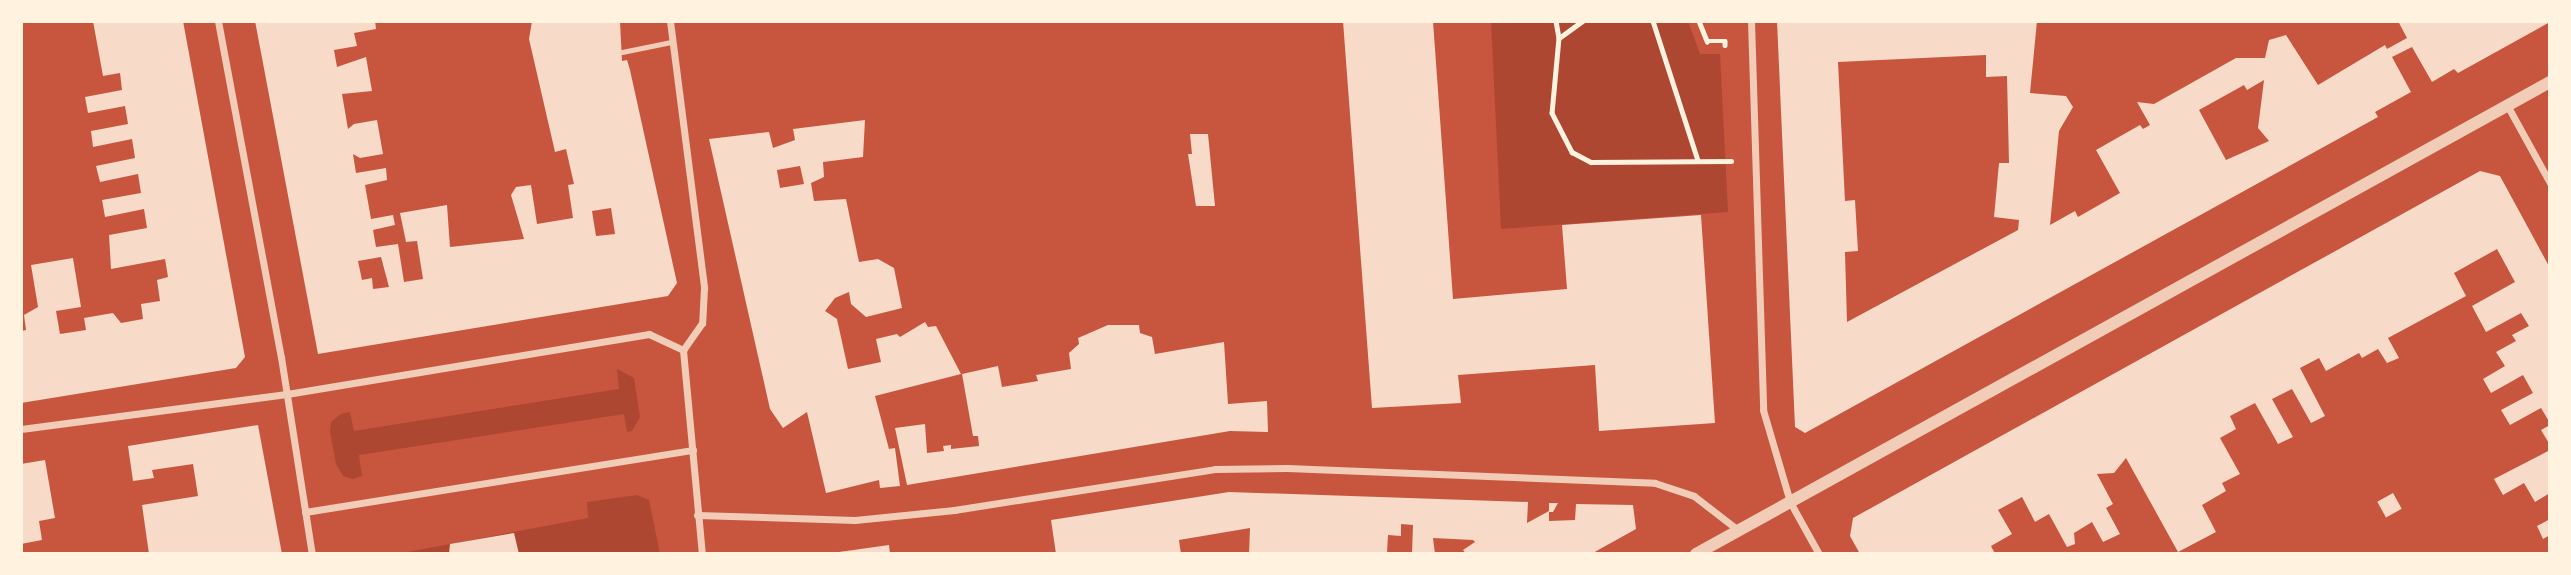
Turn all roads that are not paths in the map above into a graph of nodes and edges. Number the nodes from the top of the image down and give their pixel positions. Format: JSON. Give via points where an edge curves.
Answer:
{"nodes":[{"id":1,"x":218,"y":21,"type":"edge"},
{"id":2,"x":670,"y":21,"type":"edge"},
{"id":3,"x":1751,"y":21,"type":"edge"},
{"id":4,"x":671,"y":42,"type":"junction"},
{"id":5,"x":621,"y":52,"type":"dead end"},
{"id":6,"x":2550,"y":82,"type":"edge"},
{"id":7,"x":2507,"y":105,"type":"junction"},
{"id":8,"x":2550,"y":183,"type":"edge"},
{"id":9,"x":683,"y":350,"type":"junction"},
{"id":10,"x":287,"y":394,"type":"junction"},
{"id":11,"x":21,"y":429,"type":"edge"},
{"id":12,"x":693,"y":450,"type":"junction"},
{"id":13,"x":1790,"y":502,"type":"junction"},
{"id":14,"x":305,"y":512,"type":"junction"},
{"id":15,"x":697,"y":515,"type":"junction"},
{"id":16,"x":1738,"y":530,"type":"junction"},
{"id":17,"x":312,"y":554,"type":"edge"},
{"id":18,"x":702,"y":554,"type":"edge"},
{"id":19,"x":1696,"y":554,"type":"edge"},
{"id":20,"x":1819,"y":554,"type":"edge"}],
"edges":[{"from":1,"to":10,"type":"street"},
{"from":2,"to":4,"type":"street"},
{"from":3,"to":13,"type":"street","via":[[1763,410]]},
{"from":4,"to":5,"type":"lane"},
{"from":4,"to":9,"type":"street","via":[[704,288],[702,323]]},
{"from":6,"to":7,"type":"street"},
{"from":7,"to":8,"type":"street"},
{"from":7,"to":13,"type":"street"},
{"from":9,"to":10,"type":"street","via":[[649,334]]},
{"from":9,"to":12,"type":"street"},
{"from":10,"to":11,"type":"street"},
{"from":10,"to":14,"type":"street"},
{"from":12,"to":14,"type":"street"},
{"from":12,"to":15,"type":"street"},
{"from":13,"to":16,"type":"street"},
{"from":13,"to":20,"type":"street"},
{"from":14,"to":17,"type":"street"},
{"from":15,"to":16,"type":"street","via":[[867,519],[1215,469],[1287,467],[1655,483],[1704,502]]},
{"from":15,"to":18,"type":"street"},
{"from":16,"to":19,"type":"street"}]}
